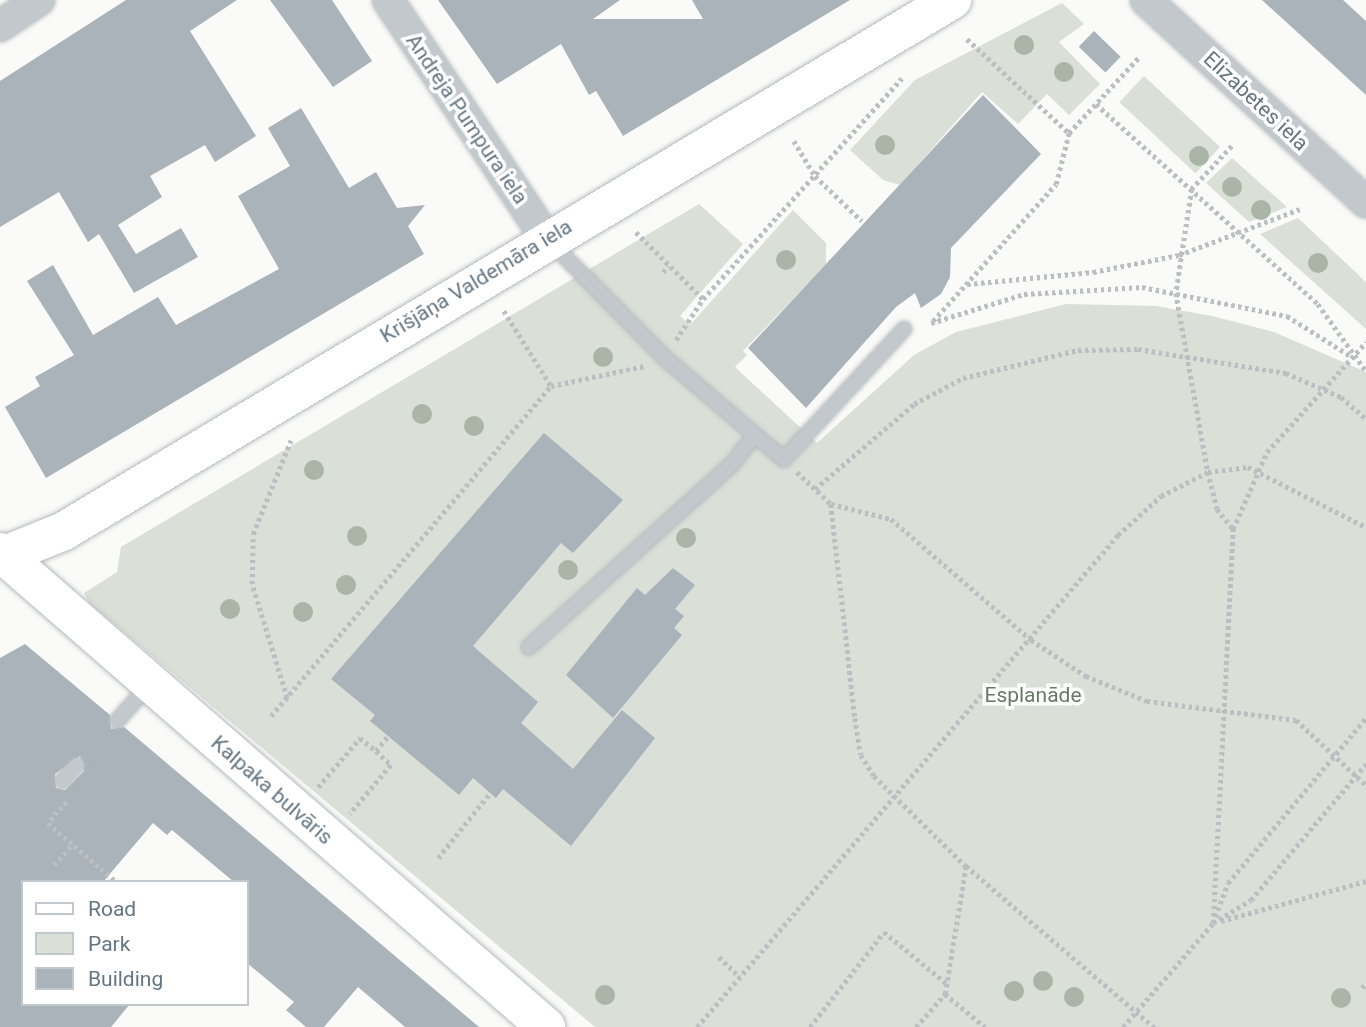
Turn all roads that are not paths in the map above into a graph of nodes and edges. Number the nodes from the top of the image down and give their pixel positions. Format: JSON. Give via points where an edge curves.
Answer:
{"nodes":[{"id":1,"x":39,"y":0,"type":"edge"},
{"id":2,"x":388,"y":0,"type":"edge"},
{"id":3,"x":951,"y":0,"type":"edge"},
{"id":4,"x":1146,"y":0,"type":"edge"},
{"id":5,"x":0,"y":26,"type":"edge"},
{"id":6,"x":1366,"y":202,"type":"edge"},
{"id":7,"x":546,"y":238,"type":"junction"},
{"id":8,"x":905,"y":329,"type":"dead end"},
{"id":9,"x":755,"y":435,"type":"junction"},
{"id":10,"x":1,"y":555,"type":"edge"},
{"id":11,"x":529,"y":648,"type":"dead end"},
{"id":12,"x":150,"y":684,"type":"junction"},
{"id":13,"x":117,"y":721,"type":"dead end"},
{"id":14,"x":77,"y":765,"type":"dead end"},
{"id":15,"x":62,"y":781,"type":"dead end"},
{"id":16,"x":546,"y":1027,"type":"edge"}],
"edges":[{"from":1,"to":5,"type":"street"},
{"from":2,"to":7,"type":"street","name":"Andreja Pumpura iela"},
{"from":3,"to":7,"type":"main road","name":"Krišjāņa Valdemāra iela"},
{"from":4,"to":6,"type":"street","name":"Elizabetes iela"},
{"from":7,"to":9,"type":"lane","via":[[665,358]]},
{"from":7,"to":10,"type":"main road","name":"Krišjāņa Valdemāra iela","via":[[64,531]]},
{"from":8,"to":9,"type":"lane","via":[[784,459]]},
{"from":9,"to":11,"type":"lane","via":[[733,463]]},
{"from":10,"to":12,"type":"main road","name":"Kalpaka bulvāris"},
{"from":12,"to":13,"type":"lane"},
{"from":12,"to":16,"type":"main road","name":"Kalpaka bulvāris"},
{"from":14,"to":15,"type":"lane"}]}
